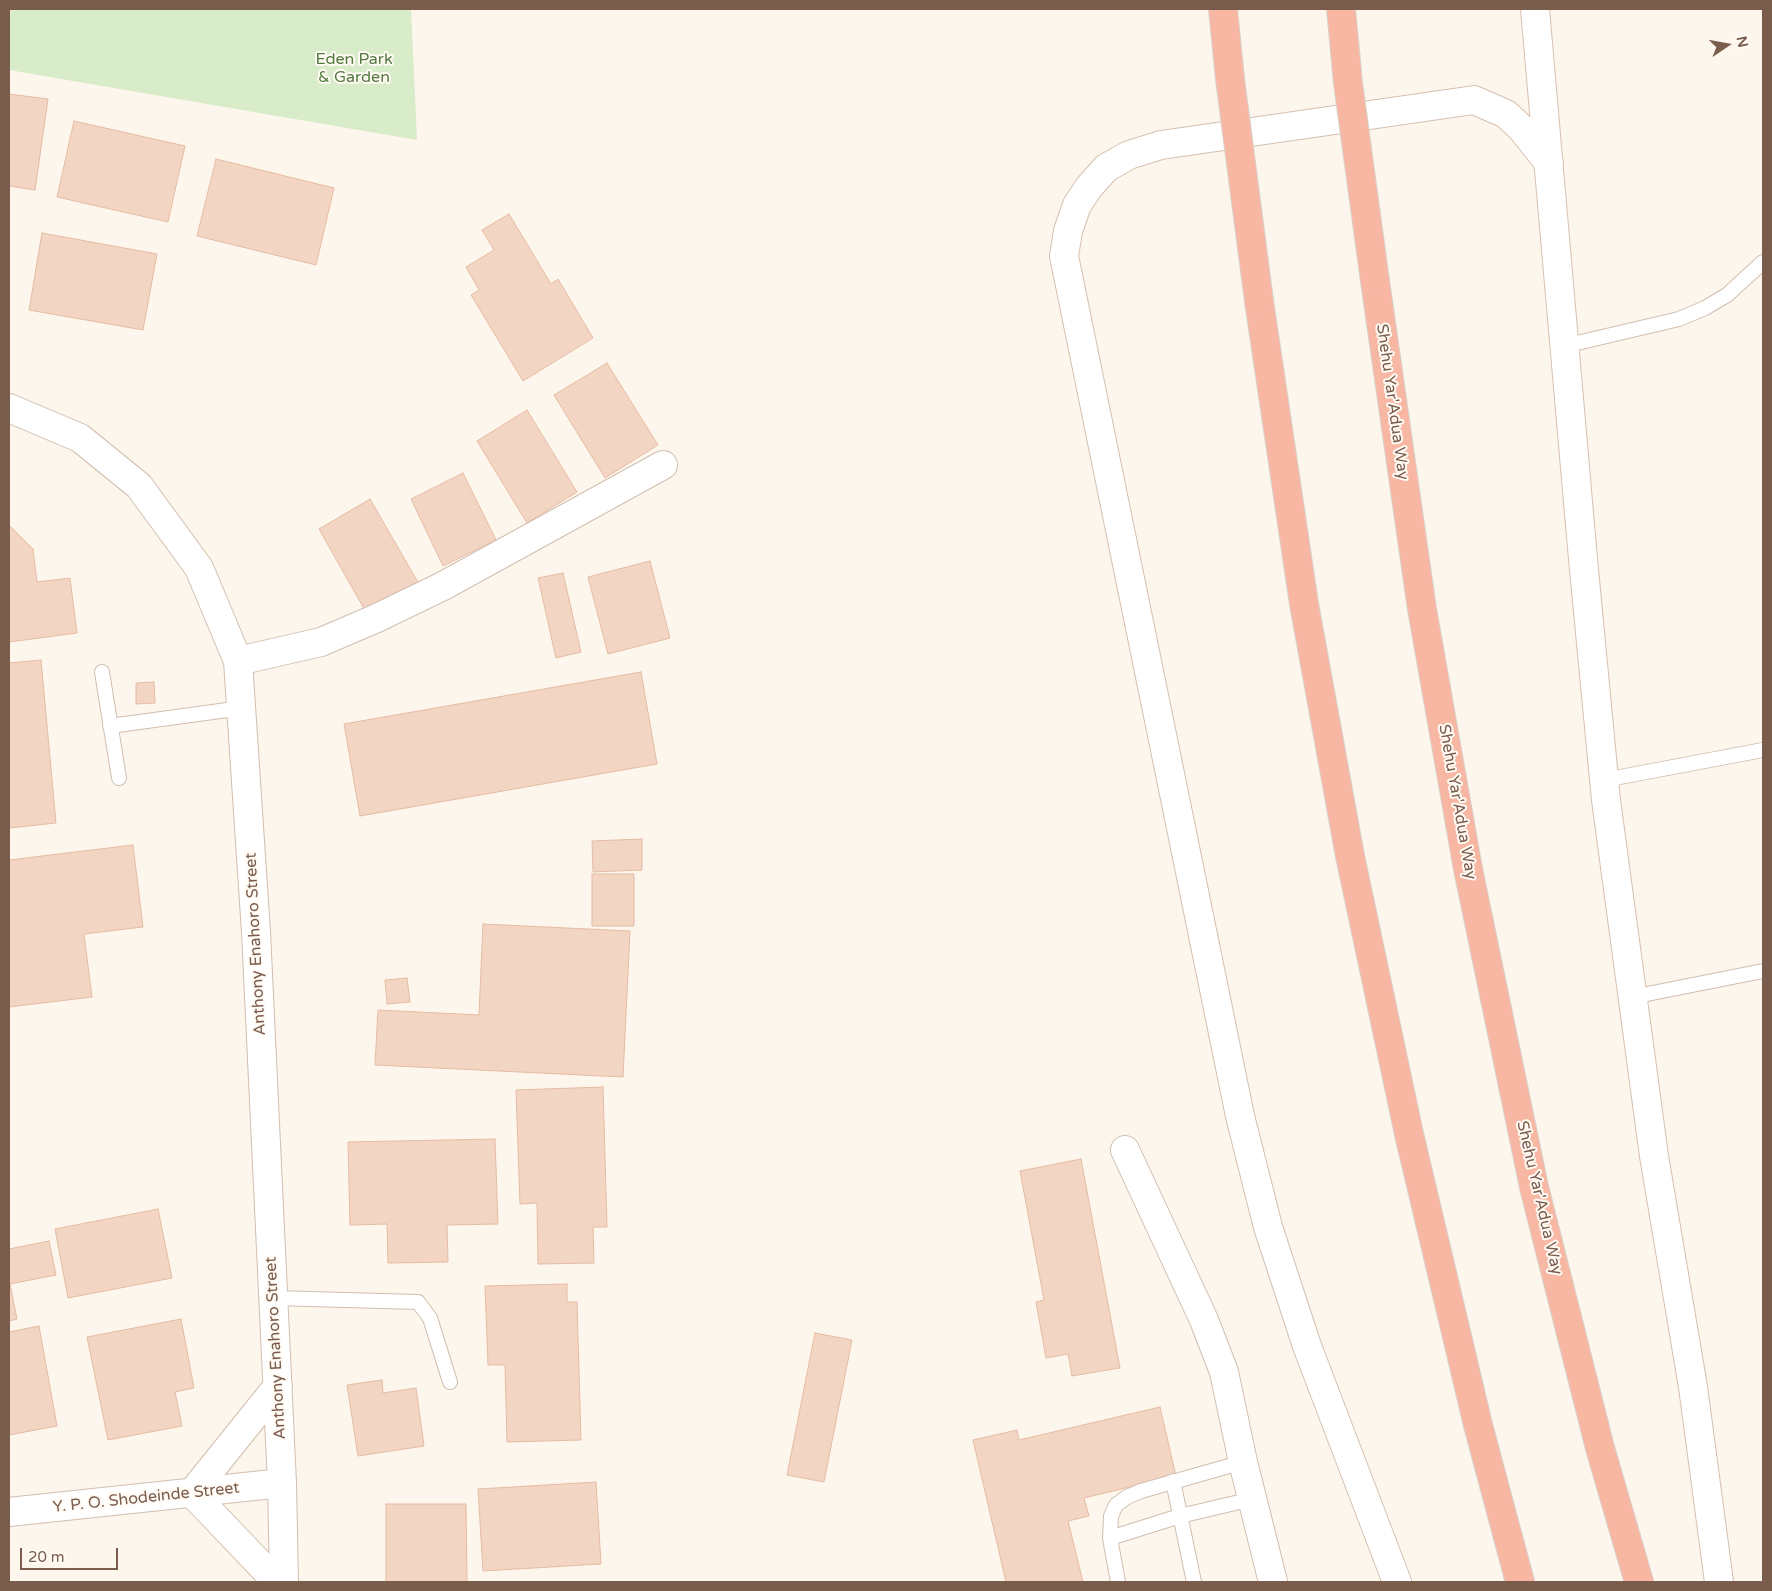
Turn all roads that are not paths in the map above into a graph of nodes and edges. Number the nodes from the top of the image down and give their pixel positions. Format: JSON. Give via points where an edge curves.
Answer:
{"nodes":[{"id":1,"x":1223,"y":9,"type":"edge"},
{"id":2,"x":1341,"y":9,"type":"edge"},
{"id":3,"x":1535,"y":9,"type":"edge"},
{"id":4,"x":1548,"y":163,"type":"junction"},
{"id":5,"x":1763,"y":262,"type":"edge"},
{"id":6,"x":1564,"y":346,"type":"junction"},
{"id":7,"x":9,"y":408,"type":"edge"},
{"id":8,"x":662,"y":465,"type":"dead end"},
{"id":9,"x":238,"y":661,"type":"junction"},
{"id":10,"x":102,"y":672,"type":"dead end"},
{"id":11,"x":242,"y":708,"type":"junction"},
{"id":12,"x":110,"y":726,"type":"junction"},
{"id":13,"x":1763,"y":750,"type":"edge"},
{"id":14,"x":119,"y":778,"type":"dead end"},
{"id":15,"x":1604,"y":780,"type":"junction"},
{"id":16,"x":1763,"y":971,"type":"edge"},
{"id":17,"x":1632,"y":997,"type":"junction"},
{"id":18,"x":1125,"y":1150,"type":"dead end"},
{"id":19,"x":274,"y":1298,"type":"junction"},
{"id":20,"x":450,"y":1382,"type":"dead end"},
{"id":21,"x":278,"y":1386,"type":"junction"},
{"id":22,"x":1243,"y":1462,"type":"junction"},
{"id":23,"x":1173,"y":1481,"type":"junction"},
{"id":24,"x":282,"y":1483,"type":"junction"},
{"id":25,"x":192,"y":1493,"type":"junction"},
{"id":26,"x":1252,"y":1499,"type":"junction"},
{"id":27,"x":9,"y":1512,"type":"edge"},
{"id":28,"x":1180,"y":1516,"type":"junction"},
{"id":29,"x":1110,"y":1538,"type":"junction"},
{"id":30,"x":1516,"y":1575,"type":"edge"},
{"id":31,"x":277,"y":1582,"type":"edge"},
{"id":32,"x":284,"y":1582,"type":"edge"},
{"id":33,"x":1118,"y":1582,"type":"edge"},
{"id":34,"x":1194,"y":1582,"type":"edge"},
{"id":35,"x":1273,"y":1582,"type":"edge"},
{"id":36,"x":1397,"y":1582,"type":"edge"},
{"id":37,"x":1639,"y":1582,"type":"edge"},
{"id":38,"x":1718,"y":1582,"type":"edge"}],
"edges":[{"from":1,"to":30,"type":"highway","bridge":true,"via":[[1259,301],[1304,604],[1350,856],[1411,1143]]},
{"from":2,"to":37,"type":"highway","name":"Shehu Yar'Adua Way","bridge":true,"via":[[1348,83],[1422,609],[1468,869],[1534,1187],[1600,1448]]},
{"from":3,"to":4,"type":"street"},
{"from":4,"to":6,"type":"street"},
{"from":4,"to":36,"type":"street","via":[[1506,114],[1474,100],[1161,145],[1114,163],[1089,187],[1077,205],[1064,256],[1240,1116],[1268,1227],[1306,1346]]},
{"from":5,"to":6,"type":"lane","via":[[1727,295],[1705,308],[1679,318]]},
{"from":6,"to":15,"type":"street"},
{"from":7,"to":9,"type":"street","name":"Anthony Enahoro Street","via":[[80,438],[139,486],[199,568]]},
{"from":8,"to":9,"type":"street","via":[[443,586],[377,618],[321,642]]},
{"from":9,"to":11,"type":"street","name":"Anthony Enahoro Street"},
{"from":10,"to":12,"type":"lane"},
{"from":11,"to":12,"type":"lane"},
{"from":11,"to":19,"type":"street","name":"Anthony Enahoro Street"},
{"from":12,"to":14,"type":"lane"},
{"from":13,"to":15,"type":"lane"},
{"from":15,"to":17,"type":"street"},
{"from":16,"to":17,"type":"lane"},
{"from":17,"to":38,"type":"street","via":[[1693,1387]]},
{"from":18,"to":22,"type":"street","via":[[1204,1320],[1224,1372]]},
{"from":19,"to":20,"type":"lane","via":[[418,1302],[430,1318]]},
{"from":19,"to":21,"type":"street","name":"Anthony Enahoro Street"},
{"from":21,"to":24,"type":"street","name":"Anthony Enahoro Street"},
{"from":21,"to":25,"type":"street"},
{"from":22,"to":23,"type":"lane"},
{"from":22,"to":26,"type":"street"},
{"from":23,"to":28,"type":"lane"},
{"from":23,"to":29,"type":"lane","via":[[1127,1497],[1116,1506],[1111,1516]]},
{"from":24,"to":25,"type":"street","name":"Y. P. O. Shodeinde Street"},
{"from":24,"to":32,"type":"street","name":"Anthony Enahoro Street"},
{"from":25,"to":27,"type":"street","name":"Y. P. O. Shodeinde Street"},
{"from":25,"to":31,"type":"street"},
{"from":26,"to":28,"type":"lane"},
{"from":26,"to":35,"type":"street"},
{"from":28,"to":29,"type":"lane"},
{"from":28,"to":34,"type":"lane"},
{"from":29,"to":33,"type":"lane"}]}
